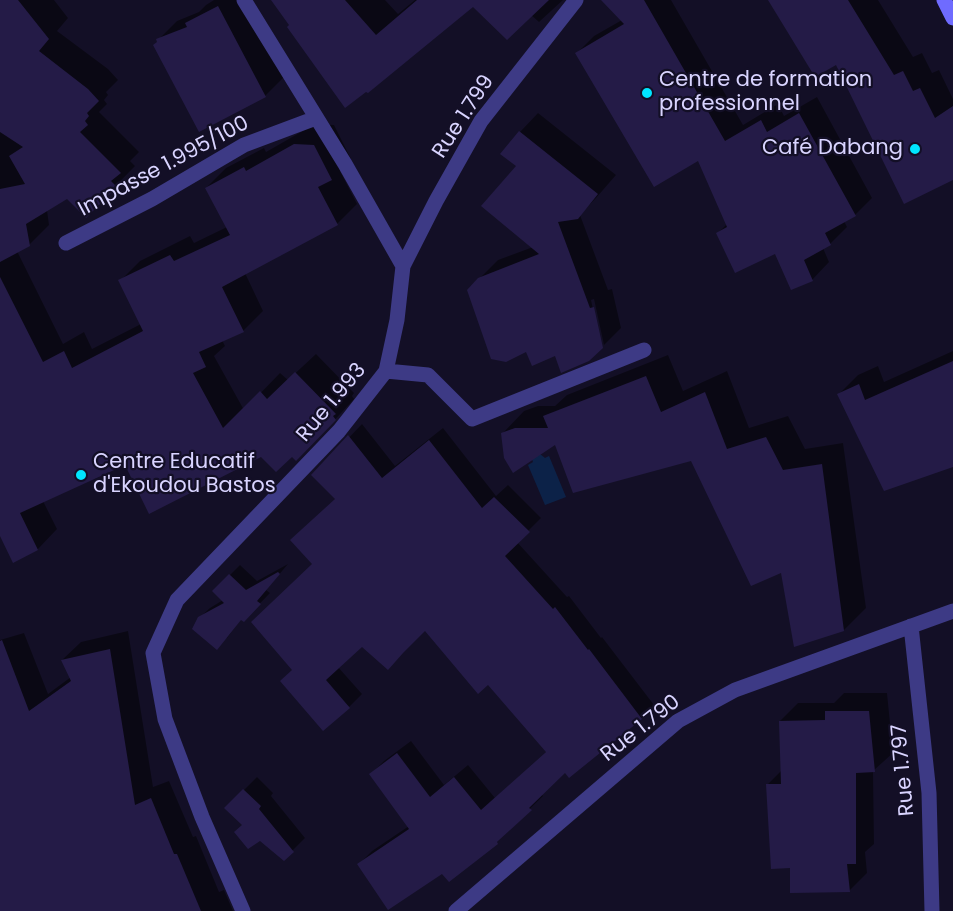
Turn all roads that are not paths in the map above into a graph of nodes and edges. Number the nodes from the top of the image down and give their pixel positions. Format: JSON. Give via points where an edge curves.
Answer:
{"nodes":[{"id":1,"x":244,"y":0,"type":"edge"},
{"id":2,"x":576,"y":0,"type":"edge"},
{"id":3,"x":944,"y":0,"type":"edge"},
{"id":4,"x":953,"y":18,"type":"edge"},
{"id":5,"x":316,"y":118,"type":"junction"},
{"id":6,"x":66,"y":243,"type":"dead end"},
{"id":7,"x":403,"y":266,"type":"junction"},
{"id":8,"x":644,"y":350,"type":"dead end"},
{"id":9,"x":386,"y":371,"type":"junction"},
{"id":10,"x":953,"y":610,"type":"edge"},
{"id":11,"x":910,"y":626,"type":"junction"},
{"id":12,"x":243,"y":911,"type":"edge"},
{"id":13,"x":456,"y":911,"type":"edge"},
{"id":14,"x":932,"y":911,"type":"edge"}],
"edges":[{"from":1,"to":5,"type":"street"},
{"from":2,"to":7,"type":"street","name":"Rue 1.799","via":[[481,121]]},
{"from":3,"to":4,"type":"main road"},
{"from":5,"to":6,"type":"street","name":"Impasse 1.995/100","via":[[244,145]]},
{"from":5,"to":7,"type":"street"},
{"from":7,"to":9,"type":"street","name":"Rue 1.993"},
{"from":8,"to":9,"type":"street","via":[[472,419],[428,375]]},
{"from":9,"to":12,"type":"street","name":"Rue 1.993","via":[[339,431],[177,600],[153,652],[165,719]]},
{"from":10,"to":11,"type":"street","name":"Rue 1.790"},
{"from":11,"to":13,"type":"street","name":"Rue 1.790","via":[[735,690],[678,721]]},
{"from":11,"to":14,"type":"street","name":"Rue 1.797","via":[[928,793]]}]}
